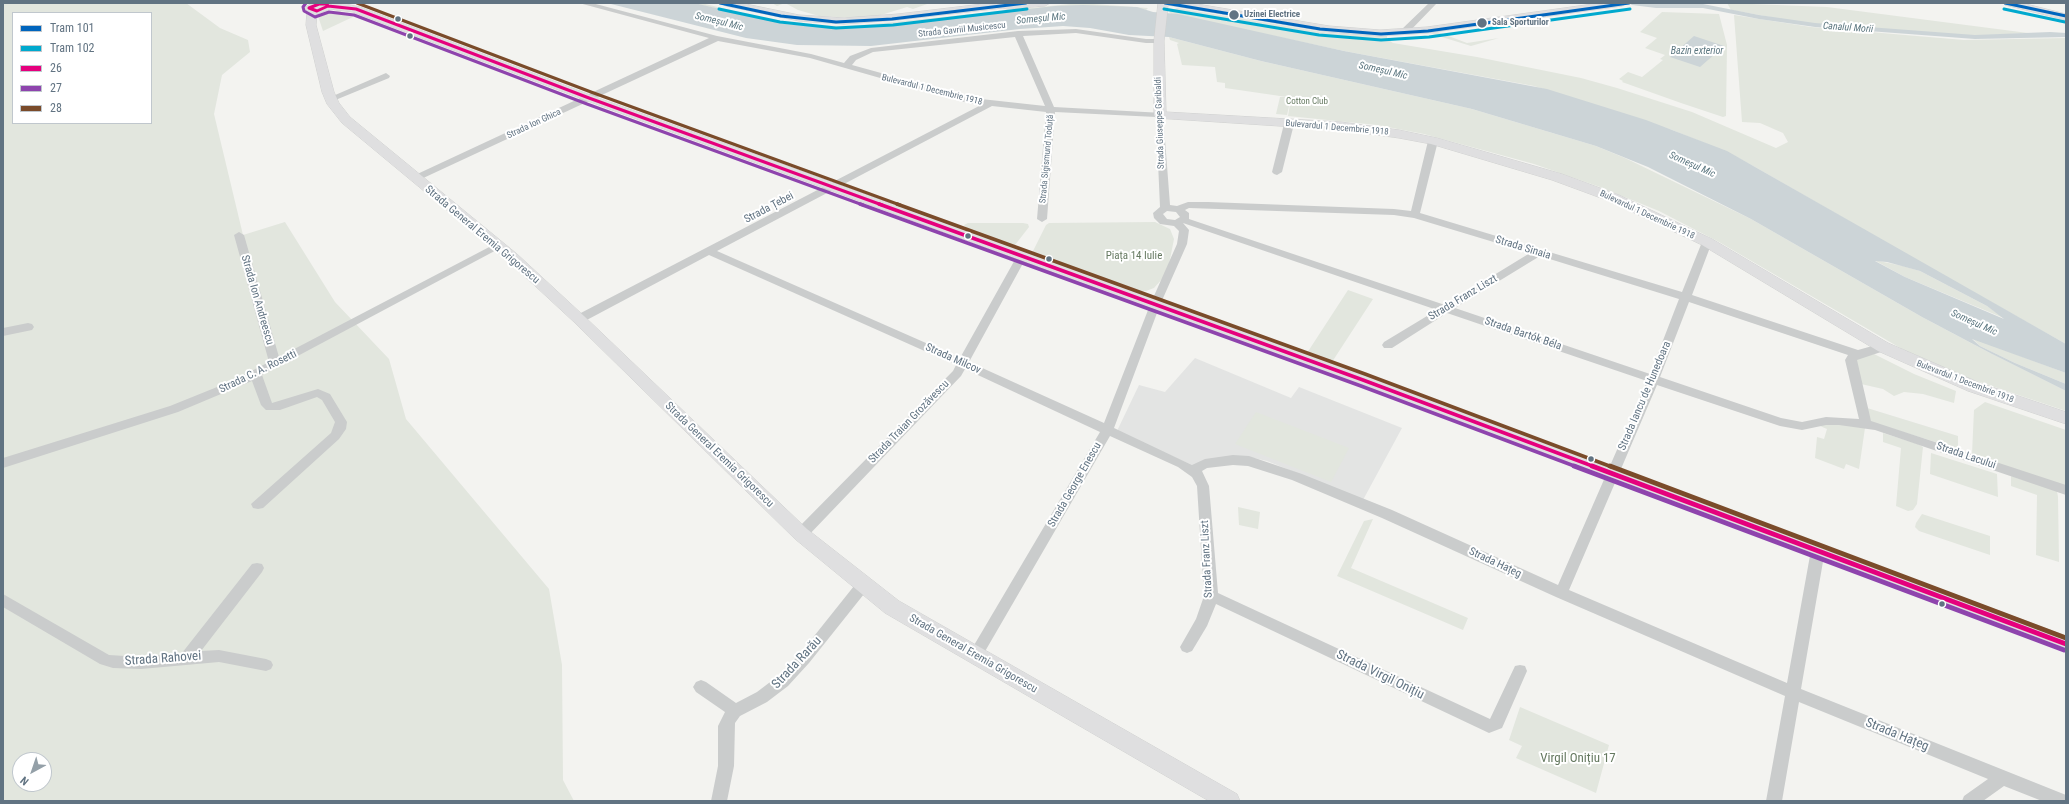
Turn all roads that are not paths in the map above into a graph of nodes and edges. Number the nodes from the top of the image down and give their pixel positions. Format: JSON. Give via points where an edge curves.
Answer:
{"nodes":[{"id":1,"x":583,"y":3,"type":"edge"},
{"id":2,"x":726,"y":3,"type":"edge"},
{"id":3,"x":1017,"y":3,"type":"edge"},
{"id":4,"x":1045,"y":3,"type":"edge"},
{"id":5,"x":1172,"y":3,"type":"edge"},
{"id":6,"x":1433,"y":3,"type":"edge"},
{"id":7,"x":1622,"y":3,"type":"edge"},
{"id":8,"x":2014,"y":4,"type":"edge"},
{"id":9,"x":314,"y":6,"type":"edge"},
{"id":10,"x":991,"y":6,"type":"junction"},
{"id":11,"x":1163,"y":8,"type":"edge"},
{"id":12,"x":2066,"y":13,"type":"edge"},
{"id":13,"x":2066,"y":17,"type":"edge"},
{"id":14,"x":1404,"y":32,"type":"junction"},
{"id":15,"x":1018,"y":33,"type":"junction"},
{"id":16,"x":718,"y":38,"type":"junction"},
{"id":17,"x":1159,"y":39,"type":"junction"},
{"id":18,"x":847,"y":67,"type":"junction"},
{"id":19,"x":386,"y":76,"type":"dead end"},
{"id":20,"x":589,"y":98,"type":"junction"},
{"id":21,"x":330,"y":99,"type":"junction"},
{"id":22,"x":990,"y":104,"type":"junction"},
{"id":23,"x":1051,"y":110,"type":"junction"},
{"id":24,"x":1160,"y":116,"type":"junction"},
{"id":25,"x":1289,"y":124,"type":"junction"},
{"id":26,"x":1433,"y":141,"type":"junction"},
{"id":27,"x":1278,"y":172,"type":"dead end"},
{"id":28,"x":416,"y":178,"type":"junction"},
{"id":29,"x":833,"y":187,"type":"junction"},
{"id":30,"x":1165,"y":208,"type":"junction"},
{"id":31,"x":1178,"y":209,"type":"junction"},
{"id":32,"x":1415,"y":215,"type":"junction"},
{"id":33,"x":1042,"y":219,"type":"dead end"},
{"id":34,"x":1180,"y":222,"type":"junction"},
{"id":35,"x":239,"y":235,"type":"dead end"},
{"id":36,"x":1707,"y":242,"type":"junction"},
{"id":37,"x":499,"y":246,"type":"junction"},
{"id":38,"x":711,"y":252,"type":"junction"},
{"id":39,"x":1539,"y":252,"type":"junction"},
{"id":40,"x":1022,"y":256,"type":"junction"},
{"id":41,"x":1686,"y":297,"type":"junction"},
{"id":42,"x":1155,"y":305,"type":"junction"},
{"id":43,"x":1445,"y":308,"type":"junction"},
{"id":44,"x":579,"y":319,"type":"junction"},
{"id":45,"x":28,"y":327,"type":"dead end"},
{"id":46,"x":3,"y":332,"type":"edge"},
{"id":47,"x":1388,"y":345,"type":"dead end"},
{"id":48,"x":1883,"y":347,"type":"junction"},
{"id":49,"x":1858,"y":354,"type":"junction"},
{"id":50,"x":275,"y":364,"type":"junction"},
{"id":51,"x":963,"y":364,"type":"junction"},
{"id":52,"x":256,"y":375,"type":"junction"},
{"id":53,"x":1654,"y":378,"type":"junction"},
{"id":54,"x":2066,"y":418,"type":"edge"},
{"id":55,"x":1866,"y":424,"type":"junction"},
{"id":56,"x":1107,"y":430,"type":"junction"},
{"id":57,"x":3,"y":464,"type":"edge"},
{"id":58,"x":1193,"y":470,"type":"junction"},
{"id":59,"x":1613,"y":473,"type":"junction"},
{"id":60,"x":2066,"y":490,"type":"edge"},
{"id":61,"x":258,"y":504,"type":"dead end"},
{"id":62,"x":801,"y":534,"type":"junction"},
{"id":63,"x":1818,"y":550,"type":"junction"},
{"id":64,"x":257,"y":568,"type":"dead end"},
{"id":65,"x":863,"y":585,"type":"junction"},
{"id":66,"x":1561,"y":593,"type":"junction"},
{"id":67,"x":1211,"y":596,"type":"junction"},
{"id":68,"x":3,"y":600,"type":"edge"},
{"id":69,"x":2066,"y":644,"type":"edge"},
{"id":70,"x":1188,"y":647,"type":"dead end"},
{"id":71,"x":975,"y":656,"type":"junction"},
{"id":72,"x":186,"y":658,"type":"junction"},
{"id":73,"x":266,"y":664,"type":"dead end"},
{"id":74,"x":1520,"y":671,"type":"dead end"},
{"id":75,"x":701,"y":687,"type":"dead end"},
{"id":76,"x":1792,"y":692,"type":"junction"},
{"id":77,"x":735,"y":711,"type":"junction"},
{"id":78,"x":2002,"y":778,"type":"junction"},
{"id":79,"x":719,"y":801,"type":"edge"},
{"id":80,"x":1230,"y":801,"type":"edge"},
{"id":81,"x":1774,"y":801,"type":"edge"},
{"id":82,"x":1970,"y":801,"type":"edge"},
{"id":83,"x":2061,"y":801,"type":"edge"}],
"edges":[{"from":1,"to":16,"type":"street","name":"Bulevardul 1 Decembrie 1918"},
{"from":2,"to":10,"type":"main road","via":[[784,16],[839,21],[884,19]]},
{"from":3,"to":10,"type":"main road"},
{"from":4,"to":10,"type":"main road"},
{"from":5,"to":14,"type":"main road","via":[[1334,30]]},
{"from":6,"to":14,"type":"street"},
{"from":7,"to":14,"type":"main road"},
{"from":8,"to":12,"type":"main road"},
{"from":8,"to":13,"type":"main road"},
{"from":9,"to":20,"type":"main road","via":[[322,10],[328,6],[356,9]]},
{"from":9,"to":21,"type":"main road","name":"Strada General Eremia Grigorescu","via":[[311,17],[313,36]]},
{"from":11,"to":17,"type":"main road","name":"Strada Giuseppe Garibaldi"},
{"from":15,"to":17,"type":"street","name":"Strada Gavriil Musicescu","via":[[1076,31],[1146,41]]},
{"from":15,"to":18,"type":"street","name":"Strada Gavriil Musicescu","via":[[871,50],[853,58]]},
{"from":15,"to":23,"type":"street","name":"Strada Sigismund Toduță"},
{"from":16,"to":18,"type":"street","name":"Bulevardul 1 Decembrie 1918","via":[[790,52]]},
{"from":16,"to":20,"type":"street","name":"Strada Ion Ghica"},
{"from":17,"to":24,"type":"main road","name":"Strada Giuseppe Garibaldi"},
{"from":18,"to":22,"type":"street","name":"Bulevardul 1 Decembrie 1918"},
{"from":19,"to":21,"type":"street"},
{"from":20,"to":28,"type":"street","name":"Strada Ion Ghica"},
{"from":20,"to":29,"type":"main road"},
{"from":21,"to":28,"type":"main road","name":"Strada General Eremia Grigorescu","via":[[352,126]]},
{"from":22,"to":23,"type":"street","name":"Bulevardul 1 Decembrie 1918"},
{"from":22,"to":29,"type":"street","name":"Strada Țebei"},
{"from":23,"to":24,"type":"street","name":"Bulevardul 1 Decembrie 1918"},
{"from":23,"to":33,"type":"street","name":"Strada Sigismund Toduță"},
{"from":24,"to":25,"type":"main road","name":"Bulevardul 1 Decembrie 1918"},
{"from":24,"to":30,"type":"street","name":"Strada Giuseppe Garibaldi"},
{"from":25,"to":26,"type":"main road","name":"Bulevardul 1 Decembrie 1918","via":[[1361,128]]},
{"from":25,"to":27,"type":"street"},
{"from":26,"to":32,"type":"street"},
{"from":26,"to":36,"type":"main road","name":"Bulevardul 1 Decembrie 1918","via":[[1580,185],[1640,209]]},
{"from":28,"to":37,"type":"main road","name":"Strada General Eremia Grigorescu"},
{"from":29,"to":38,"type":"street","name":"Strada Țebei"},
{"from":29,"to":40,"type":"main road"},
{"from":30,"to":31,"type":"street","name":"Strada Sinaia"},
{"from":30,"to":34,"type":"street","name":"Strada Giuseppe Garibaldi","via":[[1158,213],[1159,218],[1164,222]]},
{"from":31,"to":32,"type":"street","name":"Strada Sinaia","via":[[1188,205],[1208,205]]},
{"from":31,"to":34,"type":"street","via":[[1184,213]]},
{"from":32,"to":39,"type":"street","name":"Strada Sinaia"},
{"from":34,"to":42,"type":"street","via":[[1184,230],[1182,244]]},
{"from":34,"to":43,"type":"street","name":"Strada Bartók Béla"},
{"from":35,"to":50,"type":"street","name":"Strada Ion Andreescu"},
{"from":36,"to":41,"type":"street","name":"Strada Iancu de Hunedoara"},
{"from":36,"to":48,"type":"main road","name":"Bulevardul 1 Decembrie 1918"},
{"from":37,"to":44,"type":"main road","name":"Strada General Eremia Grigorescu"},
{"from":37,"to":50,"type":"street","name":"Strada C. A. Rosetti"},
{"from":38,"to":44,"type":"street","name":"Strada Țebei"},
{"from":38,"to":51,"type":"street","name":"Strada Milcov"},
{"from":39,"to":41,"type":"street","name":"Strada Sinaia"},
{"from":39,"to":43,"type":"street","name":"Strada Franz Liszt"},
{"from":40,"to":42,"type":"main road"},
{"from":40,"to":51,"type":"street","name":"Strada Traian Grozăvescu"},
{"from":41,"to":49,"type":"street","name":"Strada Sinaia"},
{"from":41,"to":53,"type":"street","name":"Strada Iancu de Hunedoara"},
{"from":42,"to":56,"type":"street","name":"Strada George Enescu"},
{"from":42,"to":59,"type":"main road","via":[[1336,369]]},
{"from":43,"to":47,"type":"street","name":"Strada Franz Liszt"},
{"from":43,"to":53,"type":"street","name":"Strada Bartók Béla"},
{"from":44,"to":62,"type":"main road","name":"Strada General Eremia Grigorescu"},
{"from":45,"to":46,"type":"street"},
{"from":48,"to":49,"type":"street"},
{"from":48,"to":54,"type":"main road","name":"Bulevardul 1 Decembrie 1918","via":[[1966,384]]},
{"from":49,"to":55,"type":"street","via":[[1851,360]]},
{"from":50,"to":52,"type":"street","name":"Strada C. A. Rosetti"},
{"from":51,"to":56,"type":"street","name":"Strada Milcov"},
{"from":51,"to":62,"type":"street","name":"Strada Traian Grozăvescu"},
{"from":52,"to":57,"type":"street","name":"Strada C. A. Rosetti","via":[[174,409]]},
{"from":52,"to":61,"type":"street","via":[[270,407],[318,393],[326,397],[341,422],[335,436]]},
{"from":53,"to":55,"type":"street","name":"Strada Bartók Béla","via":[[1791,425],[1806,426],[1826,421]]},
{"from":53,"to":59,"type":"street","name":"Strada Iancu de Hunedoara"},
{"from":55,"to":60,"type":"street","name":"Strada Lacului"},
{"from":56,"to":58,"type":"street","name":"Strada Milcov"},
{"from":56,"to":71,"type":"street","name":"Strada George Enescu"},
{"from":58,"to":66,"type":"street","name":"Strada Hațeg","via":[[1205,464],[1233,460],[1264,465],[1387,514]]},
{"from":58,"to":67,"type":"street","name":"Strada Franz Liszt","via":[[1203,486]]},
{"from":59,"to":63,"type":"main road"},
{"from":59,"to":66,"type":"street","name":"Strada Iancu de Hunedoara"},
{"from":62,"to":65,"type":"main road","name":"Strada General Eremia Grigorescu"},
{"from":63,"to":69,"type":"main road"},
{"from":63,"to":76,"type":"street"},
{"from":64,"to":72,"type":"street"},
{"from":65,"to":71,"type":"main road","name":"Strada General Eremia Grigorescu","via":[[892,607]]},
{"from":65,"to":77,"type":"street","name":"Strada Rarău","via":[[804,659],[783,681],[762,697]]},
{"from":66,"to":76,"type":"street","name":"Strada Hațeg"},
{"from":67,"to":70,"type":"street","name":"Strada Franz Liszt","via":[[1205,616]]},
{"from":67,"to":74,"type":"street","name":"Strada Virgil Onițiu","via":[[1489,726],[1497,723]]},
{"from":68,"to":72,"type":"street","name":"Strada Rahovei","via":[[105,660],[125,663]]},
{"from":71,"to":80,"type":"main road","name":"Strada General Eremia Grigorescu"},
{"from":72,"to":73,"type":"street","name":"Strada Rahovei","via":[[219,656]]},
{"from":75,"to":77,"type":"street"},
{"from":76,"to":78,"type":"street","name":"Strada Hațeg"},
{"from":76,"to":81,"type":"street"},
{"from":77,"to":79,"type":"street","via":[[726,726],[726,766]]},
{"from":78,"to":82,"type":"street"},
{"from":78,"to":83,"type":"street","name":"Strada Hațeg"}]}
